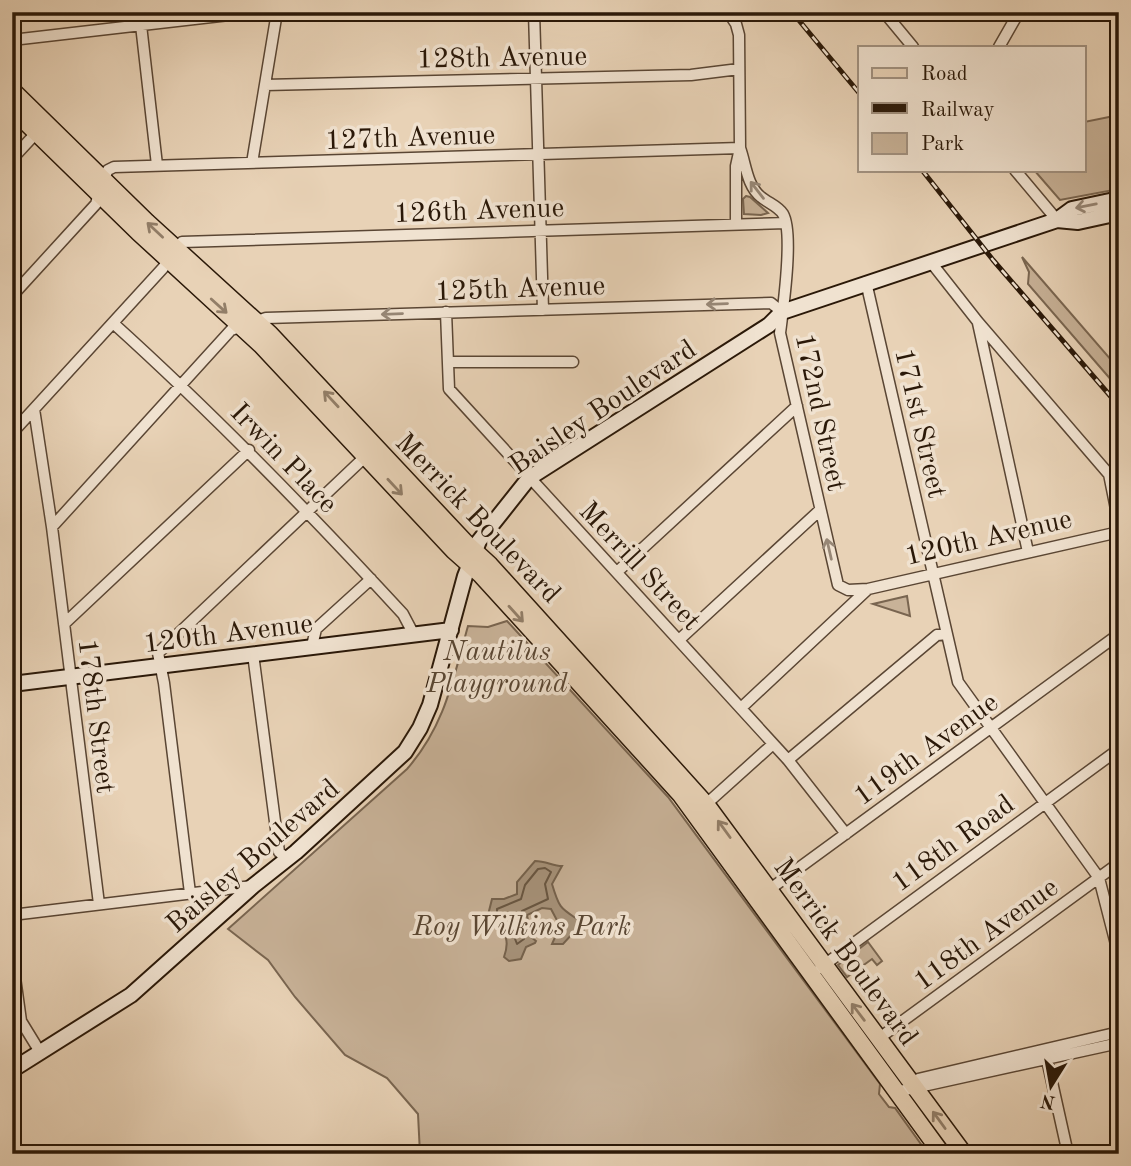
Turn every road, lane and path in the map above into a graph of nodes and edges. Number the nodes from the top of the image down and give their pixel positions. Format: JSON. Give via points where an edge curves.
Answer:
{"nodes":[{"id":1,"x":255,"y":12,"type":"edge"},
{"id":2,"x":277,"y":12,"type":"edge"},
{"id":3,"x":534,"y":12,"type":"edge"},
{"id":4,"x":728,"y":12,"type":"edge"},
{"id":5,"x":884,"y":12,"type":"edge"},
{"id":6,"x":1019,"y":12,"type":"edge"},
{"id":7,"x":141,"y":25,"type":"junction"},
{"id":8,"x":12,"y":40,"type":"edge"},
{"id":9,"x":912,"y":46,"type":"edge"},
{"id":10,"x":1000,"y":46,"type":"edge"},
{"id":11,"x":739,"y":69,"type":"junction"},
{"id":12,"x":536,"y":78,"type":"junction"},
{"id":13,"x":265,"y":85,"type":"junction"},
{"id":14,"x":12,"y":90,"type":"edge"},
{"id":15,"x":12,"y":109,"type":"edge"},
{"id":16,"x":42,"y":128,"type":"junction"},
{"id":17,"x":740,"y":148,"type":"junction"},
{"id":18,"x":539,"y":155,"type":"junction"},
{"id":19,"x":12,"y":159,"type":"edge"},
{"id":20,"x":252,"y":163,"type":"junction"},
{"id":21,"x":157,"y":165,"type":"junction"},
{"id":22,"x":1017,"y":172,"type":"edge"},
{"id":23,"x":101,"y":186,"type":"junction"},
{"id":24,"x":1119,"y":199,"type":"edge"},
{"id":25,"x":1119,"y":213,"type":"edge"},
{"id":26,"x":1057,"y":220,"type":"junction"},
{"id":27,"x":786,"y":223,"type":"junction"},
{"id":28,"x":736,"y":224,"type":"junction"},
{"id":29,"x":541,"y":230,"type":"junction"},
{"id":30,"x":173,"y":255,"type":"junction"},
{"id":31,"x":930,"y":261,"type":"junction"},
{"id":32,"x":866,"y":282,"type":"junction"},
{"id":33,"x":12,"y":296,"type":"edge"},
{"id":34,"x":543,"y":310,"type":"junction"},
{"id":35,"x":446,"y":312,"type":"junction"},
{"id":36,"x":782,"y":312,"type":"junction"},
{"id":37,"x":978,"y":322,"type":"junction"},
{"id":38,"x":113,"y":323,"type":"junction"},
{"id":39,"x":249,"y":324,"type":"junction"},
{"id":40,"x":448,"y":362,"type":"junction"},
{"id":41,"x":573,"y":362,"type":"dead end"},
{"id":42,"x":181,"y":385,"type":"junction"},
{"id":43,"x":797,"y":406,"type":"junction"},
{"id":44,"x":34,"y":409,"type":"junction"},
{"id":45,"x":12,"y":433,"type":"edge"},
{"id":46,"x":249,"y":450,"type":"junction"},
{"id":47,"x":371,"y":452,"type":"junction"},
{"id":48,"x":1109,"y":474,"type":"junction"},
{"id":49,"x":529,"y":478,"type":"junction"},
{"id":50,"x":1119,"y":485,"type":"edge"},
{"id":51,"x":820,"y":510,"type":"junction"},
{"id":52,"x":307,"y":511,"type":"junction"},
{"id":53,"x":1119,"y":524,"type":"edge"},
{"id":54,"x":52,"y":527,"type":"junction"},
{"id":55,"x":1119,"y":532,"type":"edge"},
{"id":56,"x":1028,"y":552,"type":"junction"},
{"id":57,"x":472,"y":558,"type":"junction"},
{"id":58,"x":617,"y":572,"type":"junction"},
{"id":59,"x":933,"y":574,"type":"junction"},
{"id":60,"x":371,"y":579,"type":"junction"},
{"id":61,"x":868,"y":589,"type":"junction"},
{"id":62,"x":64,"y":624,"type":"junction"},
{"id":63,"x":451,"y":630,"type":"junction"},
{"id":64,"x":413,"y":633,"type":"junction"},
{"id":65,"x":947,"y":634,"type":"junction"},
{"id":66,"x":1119,"y":634,"type":"edge"},
{"id":67,"x":680,"y":639,"type":"junction"},
{"id":68,"x":312,"y":646,"type":"junction"},
{"id":69,"x":253,"y":654,"type":"junction"},
{"id":70,"x":159,"y":666,"type":"junction"},
{"id":71,"x":69,"y":677,"type":"junction"},
{"id":72,"x":12,"y":684,"type":"edge"},
{"id":73,"x":741,"y":708,"type":"junction"},
{"id":74,"x":990,"y":728,"type":"junction"},
{"id":75,"x":773,"y":744,"type":"junction"},
{"id":76,"x":1119,"y":749,"type":"edge"},
{"id":77,"x":788,"y":760,"type":"junction"},
{"id":78,"x":1045,"y":803,"type":"junction"},
{"id":79,"x":701,"y":809,"type":"junction"},
{"id":80,"x":846,"y":834,"type":"junction"},
{"id":81,"x":286,"y":858,"type":"junction"},
{"id":82,"x":1119,"y":863,"type":"edge"},
{"id":83,"x":1098,"y":878,"type":"junction"},
{"id":84,"x":253,"y":886,"type":"junction"},
{"id":85,"x":190,"y":893,"type":"junction"},
{"id":86,"x":764,"y":894,"type":"junction"},
{"id":87,"x":99,"y":904,"type":"junction"},
{"id":88,"x":12,"y":915,"type":"edge"},
{"id":89,"x":12,"y":956,"type":"edge"},
{"id":90,"x":1119,"y":956,"type":"edge"},
{"id":91,"x":818,"y":969,"type":"junction"},
{"id":92,"x":1119,"y":1032,"type":"edge"},
{"id":93,"x":878,"y":1039,"type":"junction"},
{"id":94,"x":1119,"y":1043,"type":"edge"},
{"id":95,"x":40,"y":1052,"type":"junction"},
{"id":96,"x":1045,"y":1054,"type":"junction"},
{"id":97,"x":12,"y":1070,"type":"edge"},
{"id":98,"x":914,"y":1087,"type":"junction"},
{"id":99,"x":896,"y":1092,"type":"junction"},
{"id":100,"x":942,"y":1154,"type":"edge"},
{"id":101,"x":964,"y":1154,"type":"edge"},
{"id":102,"x":1068,"y":1154,"type":"edge"}],
"edges":[{"from":1,"to":7,"type":"street"},
{"from":2,"to":13,"type":"street"},
{"from":3,"to":12,"type":"street"},
{"from":4,"to":11,"type":"street","via":[[736,24]]},
{"from":5,"to":9,"type":"street"},
{"from":6,"to":10,"type":"street"},
{"from":7,"to":8,"type":"street"},
{"from":7,"to":21,"type":"street"},
{"from":11,"to":12,"type":"street","name":"128th Avenue","via":[[691,75]]},
{"from":11,"to":17,"type":"street"},
{"from":12,"to":13,"type":"street","name":"128th Avenue"},
{"from":12,"to":18,"type":"street"},
{"from":13,"to":20,"type":"street"},
{"from":14,"to":16,"type":"main road","name":"Merrick Boulevard"},
{"from":15,"to":16,"type":"main road","name":"Merrick Boulevard"},
{"from":16,"to":19,"type":"street"},
{"from":16,"to":23,"type":"main road","name":"Merrick Boulevard"},
{"from":17,"to":18,"type":"street","name":"127th Avenue"},
{"from":27,"to":17,"type":"street","one_way":true,"via":[[780,209],[752,187]]},
{"from":17,"to":28,"type":"street"},
{"from":18,"to":20,"type":"street","name":"127th Avenue"},
{"from":18,"to":29,"type":"street"},
{"from":20,"to":21,"type":"street","name":"127th Avenue"},
{"from":21,"to":23,"type":"street","name":"127th Avenue","via":[[114,167]]},
{"from":22,"to":26,"type":"street"},
{"from":23,"to":30,"type":"main road","name":"Merrick Boulevard"},
{"from":23,"to":33,"type":"street","via":[[96,204]]},
{"from":24,"to":26,"type":"street","name":"Baisley Boulevard","one_way":true,"via":[[1072,209]]},
{"from":25,"to":26,"type":"street","name":"Baisley Boulevard","via":[[1079,222]]},
{"from":26,"to":31,"type":"street","name":"Baisley Boulevard"},
{"from":27,"to":28,"type":"street","name":"126th Avenue"},
{"from":27,"to":36,"type":"street","name":"172nd Street"},
{"from":28,"to":29,"type":"street","name":"126th Avenue"},
{"from":29,"to":30,"type":"street","name":"126th Avenue","via":[[190,240],[182,242]]},
{"from":29,"to":34,"type":"street"},
{"from":30,"to":38,"type":"street"},
{"from":30,"to":39,"type":"main road","name":"Merrick Boulevard"},
{"from":31,"to":32,"type":"street","name":"Baisley Boulevard"},
{"from":31,"to":37,"type":"street"},
{"from":32,"to":36,"type":"street","name":"Baisley Boulevard"},
{"from":32,"to":59,"type":"street","name":"171st Street"},
{"from":34,"to":35,"type":"street","name":"125th Avenue"},
{"from":36,"to":34,"type":"street","name":"125th Avenue","one_way":true,"via":[[771,303]]},
{"from":35,"to":39,"type":"street","name":"125th Avenue","one_way":true,"via":[[266,318]]},
{"from":35,"to":40,"type":"street","name":"Merrill Street"},
{"from":36,"to":43,"type":"street","name":"172nd Street","via":[[780,333]]},
{"from":36,"to":49,"type":"street","name":"Baisley Boulevard","via":[[769,325]]},
{"from":37,"to":48,"type":"street"},
{"from":37,"to":56,"type":"street"},
{"from":38,"to":42,"type":"street","name":"Irwin Place"},
{"from":38,"to":44,"type":"street"},
{"from":39,"to":42,"type":"street","via":[[231,330]]},
{"from":39,"to":47,"type":"main road","name":"Merrick Boulevard"},
{"from":40,"to":41,"type":"street"},
{"from":40,"to":49,"type":"street","name":"Merrill Street","via":[[450,389]]},
{"from":42,"to":46,"type":"street","name":"Irwin Place"},
{"from":42,"to":54,"type":"street"},
{"from":43,"to":51,"type":"street","name":"172nd Street"},
{"from":43,"to":58,"type":"street"},
{"from":44,"to":45,"type":"street"},
{"from":44,"to":54,"type":"street","name":"178th Street"},
{"from":46,"to":52,"type":"street","name":"Irwin Place"},
{"from":46,"to":62,"type":"street"},
{"from":47,"to":52,"type":"street"},
{"from":47,"to":57,"type":"main road","name":"Merrick Boulevard"},
{"from":48,"to":50,"type":"street"},
{"from":48,"to":53,"type":"street"},
{"from":49,"to":57,"type":"street","name":"Baisley Boulevard","via":[[479,541]]},
{"from":49,"to":58,"type":"street","name":"Merrill Street"},
{"from":61,"to":51,"type":"street","name":"172nd Street","one_way":true,"via":[[848,590],[838,585]]},
{"from":51,"to":67,"type":"street"},
{"from":52,"to":60,"type":"street","name":"Irwin Place"},
{"from":52,"to":70,"type":"street","via":[[160,649]]},
{"from":54,"to":62,"type":"street","name":"178th Street"},
{"from":55,"to":56,"type":"street","name":"120th Avenue"},
{"from":56,"to":59,"type":"street","name":"120th Avenue"},
{"from":57,"to":63,"type":"street","name":"Baisley Boulevard"},
{"from":57,"to":79,"type":"main road","name":"Merrick Boulevard","via":[[680,794]]},
{"from":58,"to":67,"type":"street","name":"Merrill Street"},
{"from":59,"to":61,"type":"street","name":"120th Avenue"},
{"from":59,"to":65,"type":"street","name":"171st Street"},
{"from":60,"to":64,"type":"street","name":"Irwin Place","via":[[403,614]]},
{"from":60,"to":68,"type":"street","via":[[316,629]]},
{"from":61,"to":73,"type":"street"},
{"from":62,"to":71,"type":"street","name":"178th Street"},
{"from":63,"to":64,"type":"street","name":"120th Avenue"},
{"from":63,"to":81,"type":"street","name":"Baisley Boulevard","via":[[430,705],[404,752]]},
{"from":64,"to":68,"type":"street","name":"120th Avenue"},
{"from":65,"to":74,"type":"street","name":"171st Street","via":[[958,682]]},
{"from":65,"to":77,"type":"street","via":[[937,635]]},
{"from":66,"to":74,"type":"street","name":"119th Avenue"},
{"from":67,"to":73,"type":"street","name":"Merrill Street"},
{"from":68,"to":69,"type":"street","name":"120th Avenue"},
{"from":69,"to":70,"type":"street","name":"120th Avenue"},
{"from":69,"to":81,"type":"street","via":[[279,852]]},
{"from":70,"to":71,"type":"street","name":"120th Avenue"},
{"from":70,"to":85,"type":"street"},
{"from":71,"to":72,"type":"street","name":"120th Avenue"},
{"from":71,"to":87,"type":"street","name":"178th Street"},
{"from":73,"to":75,"type":"street","name":"Merrill Street"},
{"from":74,"to":78,"type":"street","name":"171st Street"},
{"from":74,"to":80,"type":"street","name":"119th Avenue"},
{"from":75,"to":77,"type":"street","name":"Merrill Street"},
{"from":75,"to":79,"type":"street"},
{"from":76,"to":78,"type":"street","name":"118th Road"},
{"from":77,"to":80,"type":"street","name":"Merrill Street"},
{"from":78,"to":83,"type":"street","name":"171st Street"},
{"from":78,"to":91,"type":"street","name":"118th Road"},
{"from":79,"to":86,"type":"main road","name":"Merrick Boulevard"},
{"from":80,"to":86,"type":"street","name":"119th Avenue"},
{"from":81,"to":84,"type":"street","name":"Baisley Boulevard"},
{"from":82,"to":83,"type":"street","name":"118th Avenue"},
{"from":83,"to":90,"type":"street"},
{"from":83,"to":93,"type":"street","name":"118th Avenue"},
{"from":84,"to":85,"type":"street"},
{"from":84,"to":95,"type":"street","name":"Baisley Boulevard","via":[[131,995]]},
{"from":85,"to":87,"type":"street"},
{"from":86,"to":91,"type":"main road","name":"Merrick Boulevard"},
{"from":87,"to":88,"type":"street"},
{"from":89,"to":95,"type":"street","via":[[21,1021]]},
{"from":93,"to":91,"type":"main road","name":"Merrick Boulevard","one_way":true},
{"from":91,"to":99,"type":"main road","name":"Merrick Boulevard"},
{"from":92,"to":96,"type":"street"},
{"from":93,"to":98,"type":"main road","name":"Merrick Boulevard"},
{"from":94,"to":96,"type":"street"},
{"from":95,"to":97,"type":"street","name":"Baisley Boulevard"},
{"from":96,"to":98,"type":"street"},
{"from":96,"to":102,"type":"street"},
{"from":98,"to":99,"type":"street"},
{"from":101,"to":98,"type":"main road","name":"Merrick Boulevard","one_way":true},
{"from":99,"to":100,"type":"main road","name":"Merrick Boulevard"}]}
